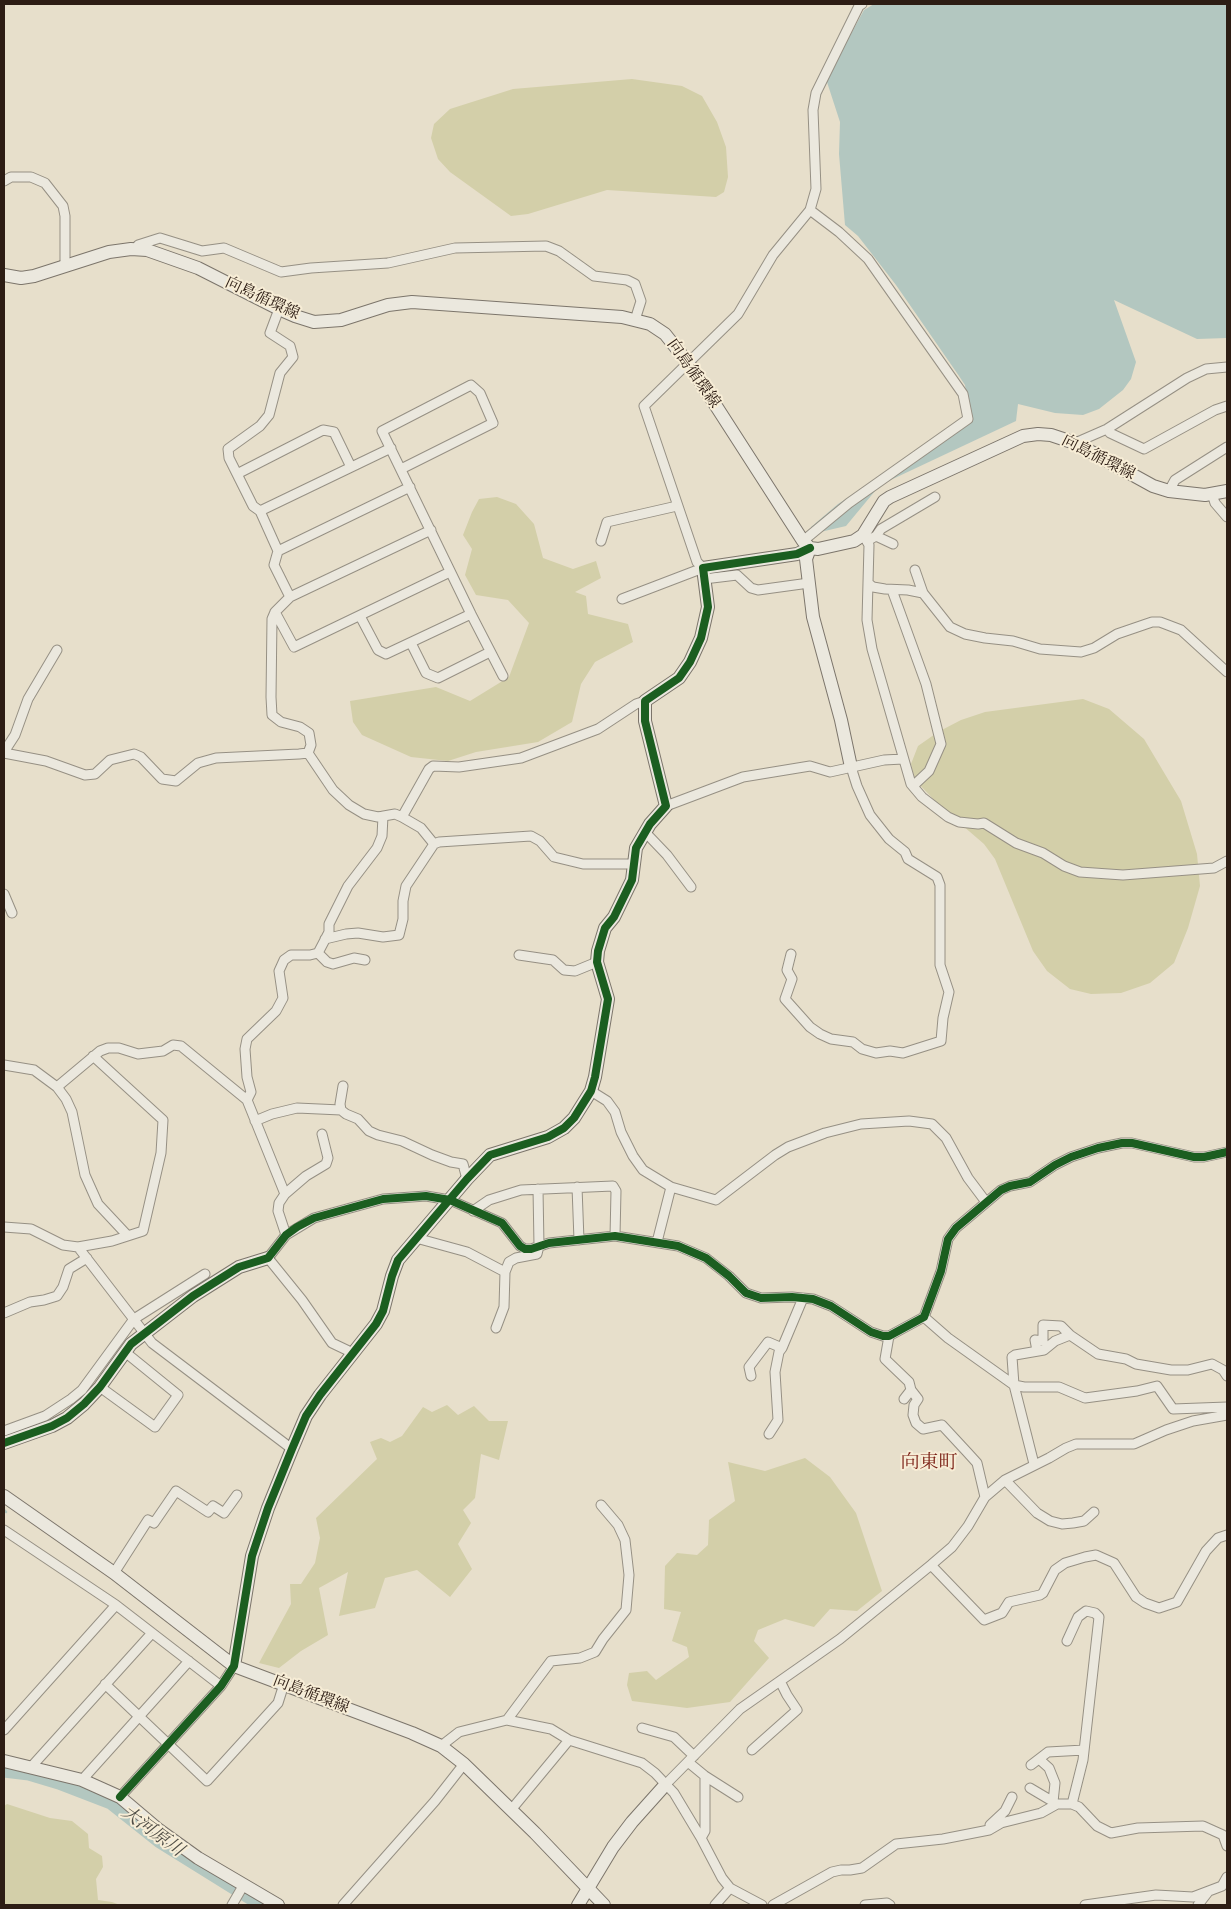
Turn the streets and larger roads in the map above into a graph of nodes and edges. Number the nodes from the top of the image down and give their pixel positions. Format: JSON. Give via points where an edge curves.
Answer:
{"nodes":[{"id":1,"x":862,"y":4,"type":"edge"},
{"id":2,"x":4,"y":181,"type":"edge"},
{"id":3,"x":810,"y":210,"type":"junction"},
{"id":4,"x":137,"y":249,"type":"junction"},
{"id":5,"x":66,"y":265,"type":"junction"},
{"id":6,"x":4,"y":275,"type":"edge"},
{"id":7,"x":279,"y":309,"type":"junction"},
{"id":8,"x":635,"y":320,"type":"junction"},
{"id":9,"x":689,"y":364,"type":"junction"},
{"id":10,"x":1227,"y":367,"type":"edge"},
{"id":11,"x":1227,"y":406,"type":"edge"},
{"id":12,"x":1107,"y":428,"type":"junction"},
{"id":13,"x":1075,"y":443,"type":"junction"},
{"id":14,"x":1227,"y":447,"type":"edge"},
{"id":15,"x":391,"y":448,"type":"junction"},
{"id":16,"x":351,"y":467,"type":"junction"},
{"id":17,"x":401,"y":469,"type":"junction"},
{"id":18,"x":237,"y":474,"type":"junction"},
{"id":19,"x":410,"y":487,"type":"junction"},
{"id":20,"x":1169,"y":491,"type":"junction"},
{"id":21,"x":1227,"y":491,"type":"edge"},
{"id":22,"x":1212,"y":494,"type":"junction"},
{"id":23,"x":935,"y":497,"type":"dead end"},
{"id":24,"x":677,"y":506,"type":"junction"},
{"id":25,"x":260,"y":511,"type":"junction"},
{"id":26,"x":1227,"y":517,"type":"edge"},
{"id":27,"x":431,"y":530,"type":"junction"},
{"id":28,"x":876,"y":536,"type":"junction"},
{"id":29,"x":864,"y":538,"type":"junction"},
{"id":30,"x":601,"y":541,"type":"dead end"},
{"id":31,"x":892,"y":544,"type":"dead end"},
{"id":32,"x":806,"y":545,"type":"junction"},
{"id":33,"x":278,"y":551,"type":"junction"},
{"id":34,"x":916,"y":570,"type":"dead end"},
{"id":35,"x":450,"y":572,"type":"junction"},
{"id":36,"x":704,"y":574,"type":"junction"},
{"id":37,"x":809,"y":583,"type":"junction"},
{"id":38,"x":868,"y":583,"type":"junction"},
{"id":39,"x":892,"y":590,"type":"junction"},
{"id":40,"x":923,"y":593,"type":"junction"},
{"id":41,"x":290,"y":597,"type":"junction"},
{"id":42,"x":622,"y":599,"type":"dead end"},
{"id":43,"x":275,"y":612,"type":"junction"},
{"id":44,"x":471,"y":614,"type":"junction"},
{"id":45,"x":360,"y":616,"type":"junction"},
{"id":46,"x":411,"y":642,"type":"junction"},
{"id":47,"x":57,"y":650,"type":"dead end"},
{"id":48,"x":490,"y":652,"type":"junction"},
{"id":49,"x":1227,"y":672,"type":"edge"},
{"id":50,"x":503,"y":676,"type":"dead end"},
{"id":51,"x":645,"y":701,"type":"junction"},
{"id":52,"x":308,"y":752,"type":"junction"},
{"id":53,"x":4,"y":753,"type":"edge"},
{"id":54,"x":903,"y":759,"type":"junction"},
{"id":55,"x":851,"y":767,"type":"junction"},
{"id":56,"x":913,"y":786,"type":"junction"},
{"id":57,"x":666,"y":806,"type":"junction"},
{"id":58,"x":383,"y":816,"type":"junction"},
{"id":59,"x":402,"y":817,"type":"junction"},
{"id":60,"x":646,"y":832,"type":"junction"},
{"id":61,"x":434,"y":844,"type":"junction"},
{"id":62,"x":1227,"y":861,"type":"edge"},
{"id":63,"x":633,"y":864,"type":"junction"},
{"id":64,"x":691,"y":887,"type":"dead end"},
{"id":65,"x":4,"y":894,"type":"edge"},
{"id":66,"x":12,"y":913,"type":"dead end"},
{"id":67,"x":325,"y":940,"type":"junction"},
{"id":68,"x":318,"y":953,"type":"junction"},
{"id":69,"x":791,"y":954,"type":"dead end"},
{"id":70,"x":519,"y":955,"type":"dead end"},
{"id":71,"x":365,"y":960,"type":"dead end"},
{"id":72,"x":597,"y":962,"type":"junction"},
{"id":73,"x":93,"y":1056,"type":"junction"},
{"id":74,"x":4,"y":1065,"type":"edge"},
{"id":75,"x":343,"y":1086,"type":"dead end"},
{"id":76,"x":57,"y":1087,"type":"junction"},
{"id":77,"x":591,"y":1091,"type":"junction"},
{"id":78,"x":247,"y":1100,"type":"junction"},
{"id":79,"x":341,"y":1110,"type":"junction"},
{"id":80,"x":255,"y":1121,"type":"junction"},
{"id":81,"x":322,"y":1134,"type":"dead end"},
{"id":82,"x":1227,"y":1152,"type":"edge"},
{"id":83,"x":467,"y":1179,"type":"junction"},
{"id":84,"x":577,"y":1187,"type":"junction"},
{"id":85,"x":670,"y":1187,"type":"junction"},
{"id":86,"x":538,"y":1189,"type":"junction"},
{"id":87,"x":285,"y":1194,"type":"junction"},
{"id":88,"x":450,"y":1200,"type":"junction"},
{"id":89,"x":986,"y":1202,"type":"junction"},
{"id":90,"x":473,"y":1211,"type":"junction"},
{"id":91,"x":4,"y":1227,"type":"edge"},
{"id":92,"x":127,"y":1235,"type":"junction"},
{"id":93,"x":286,"y":1236,"type":"junction"},
{"id":94,"x":615,"y":1236,"type":"junction"},
{"id":95,"x":416,"y":1238,"type":"junction"},
{"id":96,"x":579,"y":1240,"type":"junction"},
{"id":97,"x":657,"y":1242,"type":"junction"},
{"id":98,"x":540,"y":1246,"type":"junction"},
{"id":99,"x":78,"y":1247,"type":"junction"},
{"id":100,"x":87,"y":1258,"type":"junction"},
{"id":101,"x":268,"y":1258,"type":"junction"},
{"id":102,"x":505,"y":1272,"type":"junction"},
{"id":103,"x":205,"y":1274,"type":"dead end"},
{"id":104,"x":803,"y":1298,"type":"junction"},
{"id":105,"x":4,"y":1313,"type":"edge"},
{"id":106,"x":924,"y":1317,"type":"junction"},
{"id":107,"x":134,"y":1319,"type":"junction"},
{"id":108,"x":496,"y":1328,"type":"dead end"},
{"id":109,"x":145,"y":1333,"type":"junction"},
{"id":110,"x":1070,"y":1335,"type":"junction"},
{"id":111,"x":890,"y":1336,"type":"junction"},
{"id":112,"x":782,"y":1348,"type":"junction"},
{"id":113,"x":1037,"y":1351,"type":"junction"},
{"id":114,"x":125,"y":1352,"type":"junction"},
{"id":115,"x":353,"y":1352,"type":"junction"},
{"id":116,"x":751,"y":1376,"type":"dead end"},
{"id":117,"x":1227,"y":1376,"type":"edge"},
{"id":118,"x":1014,"y":1385,"type":"junction"},
{"id":119,"x":100,"y":1387,"type":"junction"},
{"id":120,"x":911,"y":1390,"type":"junction"},
{"id":121,"x":904,"y":1400,"type":"dead end"},
{"id":122,"x":1227,"y":1407,"type":"edge"},
{"id":123,"x":1227,"y":1415,"type":"edge"},
{"id":124,"x":4,"y":1431,"type":"edge"},
{"id":125,"x":769,"y":1434,"type":"dead end"},
{"id":126,"x":4,"y":1444,"type":"edge"},
{"id":127,"x":292,"y":1448,"type":"junction"},
{"id":128,"x":1034,"y":1464,"type":"junction"},
{"id":129,"x":1005,"y":1480,"type":"junction"},
{"id":130,"x":237,"y":1495,"type":"dead end"},
{"id":131,"x":4,"y":1496,"type":"edge"},
{"id":132,"x":985,"y":1497,"type":"junction"},
{"id":133,"x":601,"y":1506,"type":"dead end"},
{"id":134,"x":1094,"y":1512,"type":"dead end"},
{"id":135,"x":4,"y":1530,"type":"edge"},
{"id":136,"x":1227,"y":1536,"type":"edge"},
{"id":137,"x":931,"y":1565,"type":"junction"},
{"id":138,"x":114,"y":1573,"type":"junction"},
{"id":139,"x":116,"y":1605,"type":"junction"},
{"id":140,"x":152,"y":1633,"type":"junction"},
{"id":141,"x":1067,"y":1641,"type":"dead end"},
{"id":142,"x":189,"y":1661,"type":"junction"},
{"id":143,"x":234,"y":1666,"type":"junction"},
{"id":144,"x":780,"y":1681,"type":"junction"},
{"id":145,"x":105,"y":1684,"type":"junction"},
{"id":146,"x":284,"y":1684,"type":"junction"},
{"id":147,"x":221,"y":1686,"type":"junction"},
{"id":148,"x":139,"y":1716,"type":"junction"},
{"id":149,"x":506,"y":1720,"type":"junction"},
{"id":150,"x":642,"y":1728,"type":"dead end"},
{"id":151,"x":4,"y":1730,"type":"edge"},
{"id":152,"x":569,"y":1740,"type":"junction"},
{"id":153,"x":169,"y":1743,"type":"junction"},
{"id":154,"x":441,"y":1746,"type":"junction"},
{"id":155,"x":752,"y":1750,"type":"dead end"},
{"id":156,"x":1084,"y":1750,"type":"junction"},
{"id":157,"x":691,"y":1759,"type":"junction"},
{"id":158,"x":1039,"y":1759,"type":"junction"},
{"id":159,"x":4,"y":1761,"type":"edge"},
{"id":160,"x":464,"y":1764,"type":"junction"},
{"id":161,"x":1031,"y":1765,"type":"dead end"},
{"id":162,"x":32,"y":1766,"type":"junction"},
{"id":163,"x":705,"y":1776,"type":"junction"},
{"id":164,"x":82,"y":1780,"type":"junction"},
{"id":165,"x":666,"y":1784,"type":"junction"},
{"id":166,"x":1030,"y":1788,"type":"dead end"},
{"id":167,"x":120,"y":1797,"type":"junction"},
{"id":168,"x":738,"y":1797,"type":"dead end"},
{"id":169,"x":1012,"y":1797,"type":"dead end"},
{"id":170,"x":1055,"y":1803,"type":"junction"},
{"id":171,"x":1072,"y":1804,"type":"junction"},
{"id":172,"x":512,"y":1810,"type":"junction"},
{"id":173,"x":989,"y":1830,"type":"junction"},
{"id":174,"x":701,"y":1838,"type":"junction"},
{"id":175,"x":1227,"y":1846,"type":"edge"},
{"id":176,"x":1227,"y":1877,"type":"edge"},
{"id":177,"x":243,"y":1886,"type":"junction"},
{"id":178,"x":1225,"y":1886,"type":"edge"},
{"id":179,"x":730,"y":1888,"type":"junction"},
{"id":180,"x":588,"y":1889,"type":"junction"},
{"id":181,"x":1208,"y":1892,"type":"junction"},
{"id":182,"x":232,"y":1905,"type":"edge"},
{"id":183,"x":278,"y":1905,"type":"edge"},
{"id":184,"x":343,"y":1905,"type":"edge"},
{"id":185,"x":578,"y":1905,"type":"edge"},
{"id":186,"x":604,"y":1905,"type":"edge"},
{"id":187,"x":715,"y":1905,"type":"edge"},
{"id":188,"x":762,"y":1905,"type":"edge"},
{"id":189,"x":773,"y":1905,"type":"edge"},
{"id":190,"x":865,"y":1905,"type":"edge"},
{"id":191,"x":890,"y":1905,"type":"edge"},
{"id":192,"x":1085,"y":1905,"type":"edge"},
{"id":193,"x":1198,"y":1905,"type":"edge"}],
"edges":[{"from":1,"to":3,"type":"street","via":[[816,93],[813,110],[816,189]]},
{"from":2,"to":5,"type":"street","via":[[10,177],[31,177],[45,183],[63,206]]},
{"from":3,"to":9,"type":"street","via":[[774,255],[738,314]]},
{"from":3,"to":32,"type":"street","via":[[868,259],[963,394],[968,419],[849,502]]},
{"from":4,"to":5,"type":"street","name":"向島循環線","via":[[109,252]]},
{"from":4,"to":7,"type":"street","name":"向島循環線","via":[[198,268]]},
{"from":4,"to":8,"type":"street","via":[[138,245],[160,238],[202,251],[224,248],[281,272],[388,263],[455,248],[546,246],[594,276],[635,284],[642,301]]},
{"from":5,"to":6,"type":"street","name":"向島循環線","via":[[34,276]]},
{"from":7,"to":8,"type":"street","name":"向島循環線","via":[[314,322],[341,320],[388,305],[412,302]]},
{"from":7,"to":18,"type":"street","via":[[270,333],[290,346],[293,357],[280,373],[269,415],[260,426],[228,449],[228,458]]},
{"from":8,"to":9,"type":"street","name":"向島循環線","via":[[650,324],[665,334]]},
{"from":9,"to":24,"type":"street","via":[[644,406]]},
{"from":9,"to":32,"type":"street","name":"向島循環線"},
{"from":10,"to":12,"type":"street","via":[[1206,369],[1187,378]]},
{"from":11,"to":12,"type":"street","via":[[1144,449],[1110,433]]},
{"from":12,"to":13,"type":"street"},
{"from":13,"to":20,"type":"street","name":"向島循環線","via":[[1153,486]]},
{"from":13,"to":29,"type":"street","name":"向島循環線","via":[[1051,435],[1024,436],[890,497],[884,501]]},
{"from":14,"to":20,"type":"street","via":[[1175,480]]},
{"from":15,"to":16,"type":"street"},
{"from":15,"to":17,"type":"street"},
{"from":15,"to":17,"type":"street","via":[[382,431],[471,386],[480,393],[494,423]]},
{"from":16,"to":18,"type":"street","via":[[334,432],[323,430]]},
{"from":16,"to":25,"type":"street"},
{"from":17,"to":19,"type":"street"},
{"from":18,"to":25,"type":"street","via":[[253,506]]},
{"from":19,"to":27,"type":"street"},
{"from":19,"to":33,"type":"street"},
{"from":20,"to":22,"type":"street","name":"向島循環線"},
{"from":21,"to":22,"type":"street","name":"向島循環線"},
{"from":22,"to":26,"type":"street"},
{"from":23,"to":28,"type":"street","via":[[881,529]]},
{"from":24,"to":30,"type":"street","via":[[607,522]]},
{"from":24,"to":36,"type":"street"},
{"from":25,"to":33,"type":"street"},
{"from":27,"to":35,"type":"street"},
{"from":27,"to":41,"type":"street"},
{"from":28,"to":29,"type":"street"},
{"from":28,"to":31,"type":"street"},
{"from":29,"to":32,"type":"street","via":[[818,549]]},
{"from":29,"to":38,"type":"street","via":[[869,545]]},
{"from":32,"to":36,"type":"street","via":[[797,554]]},
{"from":32,"to":37,"type":"street"},
{"from":33,"to":41,"type":"street","via":[[274,565]]},
{"from":34,"to":40,"type":"street"},
{"from":35,"to":44,"type":"street"},
{"from":35,"to":45,"type":"street"},
{"from":36,"to":37,"type":"street","via":[[737,575],[758,590]]},
{"from":36,"to":42,"type":"street"},
{"from":36,"to":51,"type":"street","via":[[708,607],[701,638],[690,662],[679,678]]},
{"from":37,"to":55,"type":"street","via":[[813,617]]},
{"from":38,"to":39,"type":"street"},
{"from":38,"to":54,"type":"street","via":[[867,620],[872,649]]},
{"from":39,"to":40,"type":"street"},
{"from":39,"to":56,"type":"street","via":[[926,684],[941,744],[929,771]]},
{"from":40,"to":49,"type":"street","via":[[950,627],[972,635],[1013,640],[1040,649],[1081,652],[1117,634],[1160,622],[1181,630]]},
{"from":41,"to":43,"type":"street"},
{"from":43,"to":45,"type":"street","via":[[294,647]]},
{"from":43,"to":52,"type":"street","via":[[272,619],[272,715],[309,733],[311,744]]},
{"from":44,"to":46,"type":"street"},
{"from":44,"to":48,"type":"street"},
{"from":45,"to":46,"type":"street","via":[[378,650],[386,654]]},
{"from":46,"to":48,"type":"street","via":[[426,673],[438,678]]},
{"from":47,"to":53,"type":"street","via":[[28,700]]},
{"from":48,"to":50,"type":"street"},
{"from":51,"to":57,"type":"street","via":[[645,721]]},
{"from":51,"to":59,"type":"street","via":[[598,729],[521,758],[458,767],[433,766]]},
{"from":52,"to":53,"type":"street","via":[[216,758],[198,763],[176,781],[162,779],[141,756],[134,754],[110,760],[95,774],[85,774],[46,761]]},
{"from":52,"to":58,"type":"street","via":[[348,805],[364,814]]},
{"from":54,"to":55,"type":"street"},
{"from":54,"to":56,"type":"street"},
{"from":55,"to":57,"type":"street","via":[[830,772],[810,766],[743,777]]},
{"from":55,"to":69,"type":"street","via":[[870,815],[908,859],[937,877],[940,885],[940,965],[949,992],[941,1041],[903,1053],[876,1053],[852,1042],[820,1034],[785,1000],[792,979],[787,970]]},
{"from":56,"to":62,"type":"street","via":[[948,817],[959,822],[984,823],[1016,843],[1080,872],[1132,874],[1214,868]]},
{"from":57,"to":60,"type":"street"},
{"from":58,"to":59,"type":"street","via":[[395,814]]},
{"from":58,"to":67,"type":"street","via":[[382,836],[377,848],[348,886],[329,924]]},
{"from":59,"to":61,"type":"street","via":[[421,828]]},
{"from":60,"to":63,"type":"street","via":[[636,848]]},
{"from":60,"to":64,"type":"street"},
{"from":61,"to":63,"type":"street","via":[[531,836],[540,840],[554,857],[583,864]]},
{"from":61,"to":67,"type":"street","via":[[406,886],[399,935],[383,937],[358,933]]},
{"from":63,"to":72,"type":"street","via":[[632,880],[614,918],[605,928]]},
{"from":65,"to":66,"type":"street"},
{"from":67,"to":68,"type":"street"},
{"from":68,"to":71,"type":"street","via":[[326,962],[333,964],[354,958]]},
{"from":68,"to":78,"type":"street","via":[[291,955],[284,960],[279,971],[283,998],[276,1012],[247,1039],[247,1077],[251,1092]]},
{"from":70,"to":72,"type":"street","via":[[553,960],[564,970],[575,972]]},
{"from":72,"to":77,"type":"street","via":[[608,998]]},
{"from":73,"to":76,"type":"street"},
{"from":73,"to":78,"type":"street","via":[[108,1048],[138,1054],[163,1051],[173,1044],[181,1046]]},
{"from":73,"to":92,"type":"street","via":[[163,1120],[161,1153],[143,1231]]},
{"from":74,"to":76,"type":"street","via":[[34,1070]]},
{"from":75,"to":79,"type":"street"},
{"from":76,"to":92,"type":"street","via":[[72,1112],[85,1175],[98,1204]]},
{"from":77,"to":83,"type":"street","via":[[564,1128],[490,1155]]},
{"from":77,"to":85,"type":"street","via":[[607,1101],[615,1112],[621,1132],[643,1170]]},
{"from":78,"to":80,"type":"street"},
{"from":79,"to":80,"type":"street","via":[[297,1108]]},
{"from":79,"to":83,"type":"street","via":[[358,1119],[369,1132],[463,1164]]},
{"from":80,"to":87,"type":"street"},
{"from":81,"to":87,"type":"street","via":[[328,1158],[326,1164]]},
{"from":82,"to":89,"type":"street","via":[[1194,1157],[1122,1142],[1071,1157],[1030,1182],[1002,1190]]},
{"from":83,"to":88,"type":"street"},
{"from":84,"to":86,"type":"street"},
{"from":84,"to":94,"type":"street","via":[[613,1186],[616,1192]]},
{"from":84,"to":96,"type":"street"},
{"from":85,"to":89,"type":"street","via":[[716,1200],[788,1147],[861,1124],[909,1121],[932,1124],[946,1138],[968,1178]]},
{"from":85,"to":97,"type":"street"},
{"from":86,"to":90,"type":"street","via":[[521,1190],[489,1200]]},
{"from":86,"to":98,"type":"street"},
{"from":87,"to":93,"type":"street","via":[[278,1210]]},
{"from":88,"to":90,"type":"street"},
{"from":88,"to":93,"type":"street","via":[[426,1196],[383,1198],[314,1218]]},
{"from":88,"to":95,"type":"street"},
{"from":89,"to":106,"type":"street","via":[[956,1228],[948,1240],[941,1271]]},
{"from":90,"to":98,"type":"street","via":[[502,1224],[520,1246],[531,1249]]},
{"from":91,"to":99,"type":"street","via":[[32,1229],[63,1244]]},
{"from":92,"to":99,"type":"street"},
{"from":93,"to":101,"type":"street"},
{"from":94,"to":96,"type":"street"},
{"from":94,"to":97,"type":"street"},
{"from":95,"to":102,"type":"street","via":[[467,1252]]},
{"from":95,"to":115,"type":"street","via":[[398,1260],[376,1324]]},
{"from":96,"to":98,"type":"street"},
{"from":97,"to":104,"type":"street","via":[[678,1246],[706,1258],[746,1292],[760,1298]]},
{"from":98,"to":102,"type":"street","via":[[537,1254],[509,1262]]},
{"from":99,"to":100,"type":"street"},
{"from":100,"to":105,"type":"street","via":[[69,1269],[64,1287],[57,1296],[30,1302]]},
{"from":100,"to":107,"type":"street"},
{"from":101,"to":109,"type":"street","via":[[239,1267],[193,1296]]},
{"from":101,"to":115,"type":"street","via":[[332,1344]]},
{"from":102,"to":108,"type":"street","via":[[504,1307]]},
{"from":103,"to":107,"type":"street"},
{"from":104,"to":111,"type":"street","via":[[831,1306],[871,1332]]},
{"from":104,"to":112,"type":"street"},
{"from":106,"to":111,"type":"street"},
{"from":106,"to":118,"type":"street"},
{"from":107,"to":109,"type":"street"},
{"from":107,"to":124,"type":"street","via":[[82,1390],[45,1416]]},
{"from":109,"to":114,"type":"street"},
{"from":109,"to":127,"type":"street","via":[[152,1343]]},
{"from":110,"to":113,"type":"street"},
{"from":110,"to":113,"type":"street","via":[[1060,1326],[1043,1325],[1043,1340],[1036,1340]]},
{"from":110,"to":117,"type":"street","via":[[1098,1354],[1136,1364],[1188,1370],[1212,1364]]},
{"from":111,"to":120,"type":"street","via":[[885,1359],[909,1382]]},
{"from":112,"to":116,"type":"street","via":[[768,1342],[750,1367]]},
{"from":112,"to":125,"type":"street","via":[[775,1372],[778,1420]]},
{"from":113,"to":118,"type":"street","via":[[1012,1357]]},
{"from":114,"to":119,"type":"street"},
{"from":114,"to":119,"type":"street","via":[[178,1395],[155,1427]]},
{"from":115,"to":127,"type":"street","via":[[306,1416]]},
{"from":118,"to":122,"type":"street","via":[[1059,1387],[1086,1398],[1157,1386],[1173,1409]]},
{"from":118,"to":128,"type":"street"},
{"from":119,"to":126,"type":"street","via":[[67,1418]]},
{"from":120,"to":121,"type":"street"},
{"from":120,"to":132,"type":"street","via":[[918,1399],[913,1415],[916,1423],[923,1429],[942,1425],[977,1463]]},
{"from":123,"to":128,"type":"street","via":[[1193,1421],[1134,1444],[1076,1444]]},
{"from":127,"to":143,"type":"street","via":[[252,1556]]},
{"from":128,"to":129,"type":"street"},
{"from":129,"to":132,"type":"street"},
{"from":129,"to":134,"type":"street","via":[[1037,1513],[1050,1521],[1062,1524],[1084,1521]]},
{"from":130,"to":138,"type":"street","via":[[224,1514],[213,1506],[208,1512],[176,1491],[154,1523],[148,1520]]},
{"from":131,"to":138,"type":"street","name":"向島循環線"},
{"from":132,"to":137,"type":"street","via":[[968,1526]]},
{"from":133,"to":149,"type":"street","via":[[618,1525],[625,1540],[629,1575],[626,1610],[595,1652],[580,1658],[550,1661]]},
{"from":135,"to":139,"type":"street"},
{"from":136,"to":137,"type":"street","via":[[1218,1538],[1206,1551],[1177,1602],[1159,1608],[1136,1597],[1114,1563],[1096,1555],[1065,1563],[1055,1570],[1040,1596],[1009,1602],[1002,1614],[984,1620]]},
{"from":137,"to":144,"type":"street","via":[[840,1639]]},
{"from":138,"to":143,"type":"street","name":"向島循環線"},
{"from":139,"to":140,"type":"street"},
{"from":139,"to":151,"type":"street"},
{"from":140,"to":142,"type":"street"},
{"from":140,"to":145,"type":"street"},
{"from":141,"to":156,"type":"street","via":[[1078,1617],[1086,1611],[1099,1617]]},
{"from":142,"to":147,"type":"street"},
{"from":142,"to":148,"type":"street"},
{"from":143,"to":146,"type":"street","name":"向島循環線"},
{"from":143,"to":147,"type":"street"},
{"from":144,"to":155,"type":"street","via":[[797,1710]]},
{"from":144,"to":157,"type":"street","via":[[740,1709]]},
{"from":145,"to":148,"type":"street"},
{"from":145,"to":162,"type":"street"},
{"from":146,"to":153,"type":"street","via":[[278,1703],[207,1782]]},
{"from":146,"to":154,"type":"street","name":"向島循環線"},
{"from":147,"to":153,"type":"street"},
{"from":148,"to":153,"type":"street"},
{"from":148,"to":164,"type":"street"},
{"from":149,"to":152,"type":"street","via":[[551,1729]]},
{"from":149,"to":154,"type":"street","via":[[459,1732]]},
{"from":150,"to":157,"type":"street","via":[[674,1737]]},
{"from":152,"to":165,"type":"street","via":[[642,1763]]},
{"from":152,"to":172,"type":"street"},
{"from":153,"to":167,"type":"street"},
{"from":154,"to":160,"type":"street","name":"向島循環線"},
{"from":156,"to":158,"type":"street","via":[[1048,1752]]},
{"from":156,"to":171,"type":"street"},
{"from":157,"to":163,"type":"street"},
{"from":157,"to":165,"type":"street"},
{"from":158,"to":161,"type":"street"},
{"from":158,"to":170,"type":"street","via":[[1049,1768],[1055,1783]]},
{"from":159,"to":162,"type":"street"},
{"from":160,"to":172,"type":"street","name":"向島循環線"},
{"from":160,"to":184,"type":"street"},
{"from":162,"to":164,"type":"street"},
{"from":163,"to":168,"type":"street"},
{"from":163,"to":174,"type":"street","via":[[705,1831]]},
{"from":164,"to":167,"type":"street"},
{"from":165,"to":174,"type":"street"},
{"from":165,"to":180,"type":"street","via":[[613,1847]]},
{"from":166,"to":170,"type":"street"},
{"from":167,"to":177,"type":"street","via":[[159,1830]]},
{"from":169,"to":173,"type":"street","via":[[1005,1811],[989,1825]]},
{"from":170,"to":171,"type":"street"},
{"from":170,"to":173,"type":"street","via":[[1041,1813],[1001,1823]]},
{"from":171,"to":175,"type":"street","via":[[1097,1826],[1111,1833],[1138,1828],[1203,1826],[1222,1836]]},
{"from":172,"to":180,"type":"street","name":"向島循環線"},
{"from":173,"to":189,"type":"street","via":[[896,1844],[862,1868],[832,1872]]},
{"from":174,"to":179,"type":"street"},
{"from":176,"to":178,"type":"street"},
{"from":177,"to":182,"type":"street"},
{"from":177,"to":183,"type":"street"},
{"from":178,"to":181,"type":"street"},
{"from":179,"to":187,"type":"street"},
{"from":179,"to":188,"type":"street"},
{"from":180,"to":185,"type":"street"},
{"from":180,"to":186,"type":"street","name":"向島循環線"},
{"from":181,"to":192,"type":"street","via":[[1193,1897],[1156,1895]]},
{"from":181,"to":193,"type":"street"},
{"from":190,"to":191,"type":"street"}]}
